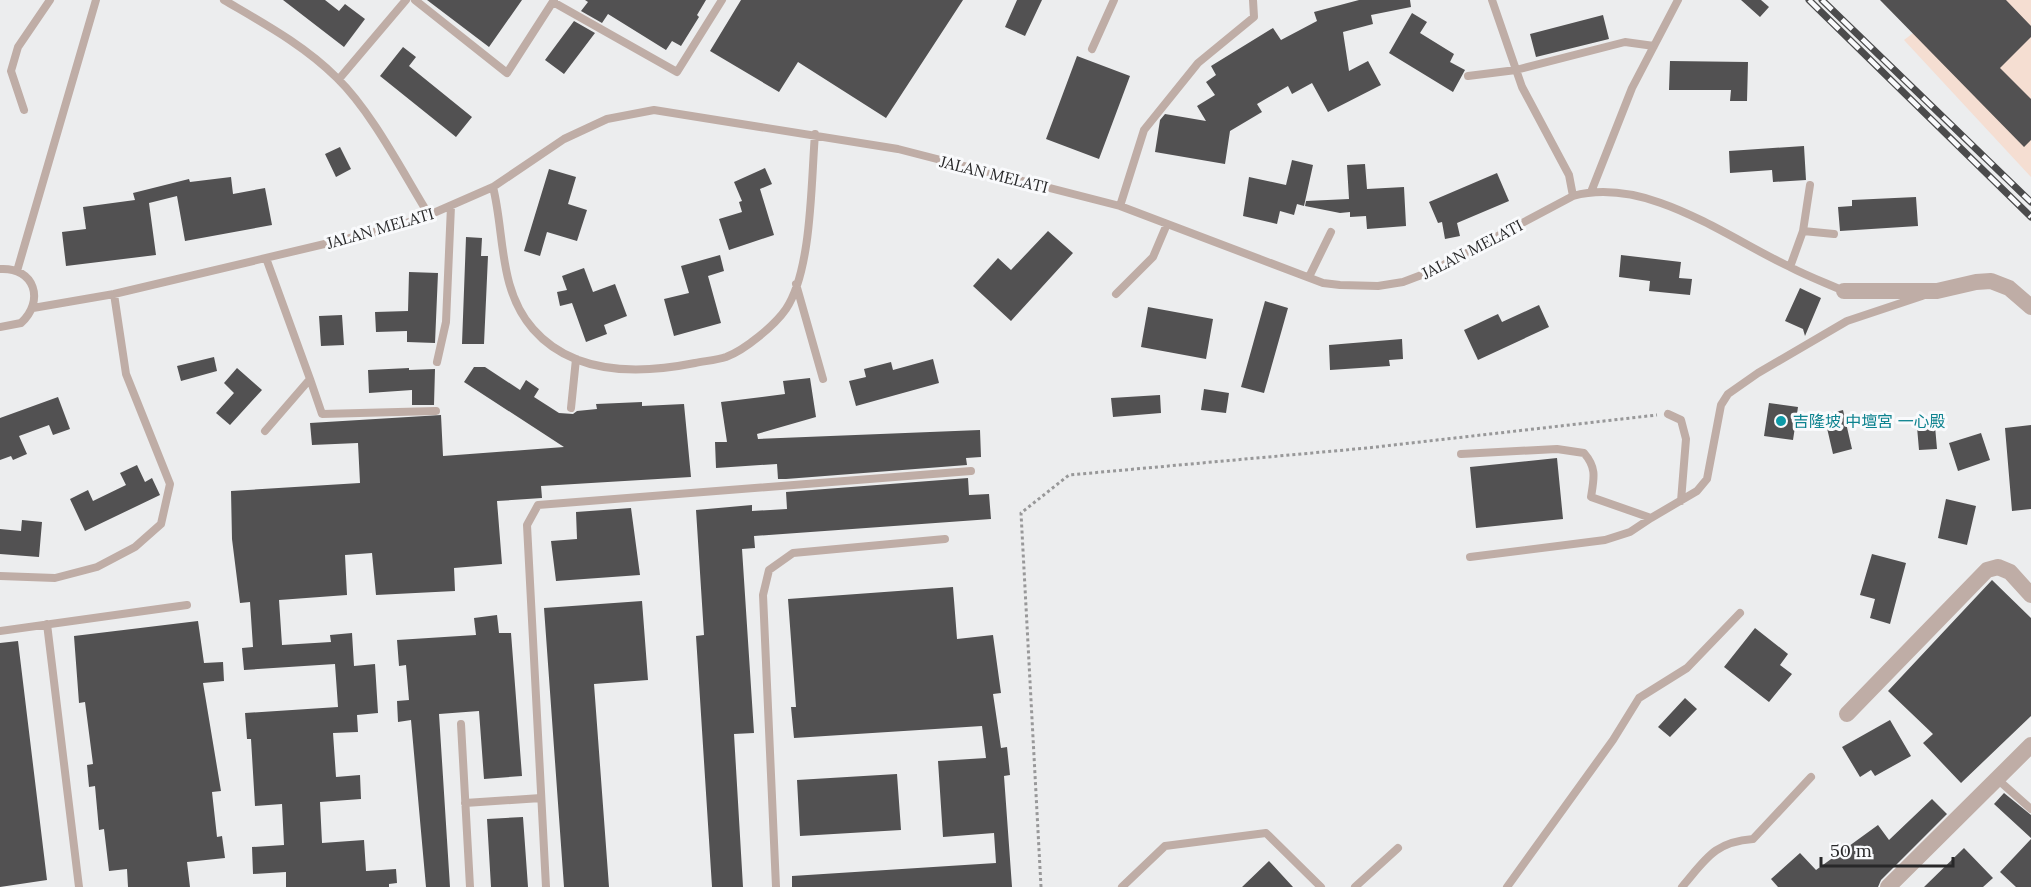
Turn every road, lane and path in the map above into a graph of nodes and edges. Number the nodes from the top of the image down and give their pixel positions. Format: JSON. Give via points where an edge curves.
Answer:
{"nodes":[{"id":1,"x":50,"y":0,"type":"edge"},
{"id":2,"x":96,"y":0,"type":"edge"},
{"id":3,"x":224,"y":0,"type":"edge"},
{"id":4,"x":406,"y":0,"type":"edge"},
{"id":5,"x":415,"y":0,"type":"edge"},
{"id":6,"x":722,"y":0,"type":"edge"},
{"id":7,"x":1114,"y":0,"type":"edge"},
{"id":8,"x":1253,"y":0,"type":"edge"},
{"id":9,"x":1492,"y":0,"type":"edge"},
{"id":10,"x":1678,"y":0,"type":"edge"},
{"id":11,"x":554,"y":1,"type":"edge"},
{"id":12,"x":1654,"y":46,"type":"junction"},
{"id":13,"x":1092,"y":49,"type":"dead end"},
{"id":14,"x":1516,"y":70,"type":"junction"},
{"id":15,"x":1468,"y":76,"type":"dead end"},
{"id":16,"x":339,"y":80,"type":"junction"},
{"id":17,"x":24,"y":110,"type":"dead end"},
{"id":18,"x":814,"y":135,"type":"junction"},
{"id":19,"x":1810,"y":185,"type":"dead end"},
{"id":20,"x":493,"y":187,"type":"junction"},
{"id":21,"x":1591,"y":192,"type":"junction"},
{"id":22,"x":1574,"y":196,"type":"junction"},
{"id":23,"x":451,"y":206,"type":"junction"},
{"id":24,"x":1120,"y":206,"type":"junction"},
{"id":25,"x":429,"y":215,"type":"junction"},
{"id":26,"x":1167,"y":224,"type":"junction"},
{"id":27,"x":1803,"y":231,"type":"junction"},
{"id":28,"x":1331,"y":232,"type":"dead end"},
{"id":29,"x":1834,"y":234,"type":"dead end"},
{"id":30,"x":266,"y":258,"type":"junction"},
{"id":31,"x":1790,"y":267,"type":"junction"},
{"id":32,"x":0,"y":269,"type":"edge"},
{"id":33,"x":17,"y":271,"type":"junction"},
{"id":34,"x":1309,"y":277,"type":"junction"},
{"id":35,"x":796,"y":284,"type":"junction"},
{"id":36,"x":1844,"y":291,"type":"joint"},
{"id":37,"x":1937,"y":291,"type":"junction"},
{"id":38,"x":114,"y":294,"type":"junction"},
{"id":39,"x":1116,"y":294,"type":"dead end"},
{"id":40,"x":2031,"y":307,"type":"edge"},
{"id":41,"x":33,"y":308,"type":"junction"},
{"id":42,"x":0,"y":327,"type":"edge"},
{"id":43,"x":576,"y":359,"type":"junction"},
{"id":44,"x":437,"y":362,"type":"dead end"},
{"id":45,"x":310,"y":379,"type":"junction"},
{"id":46,"x":823,"y":379,"type":"dead end"},
{"id":47,"x":571,"y":408,"type":"dead end"},
{"id":48,"x":436,"y":411,"type":"dead end"},
{"id":49,"x":1668,"y":414,"type":"joint"},
{"id":50,"x":266,"y":431,"type":"dead end"},
{"id":51,"x":1461,"y":454,"type":"dead end"},
{"id":52,"x":971,"y":471,"type":"dead end"},
{"id":53,"x":1681,"y":501,"type":"junction"},
{"id":54,"x":1651,"y":518,"type":"junction"},
{"id":55,"x":945,"y":539,"type":"dead end"},
{"id":56,"x":1470,"y":557,"type":"dead end"},
{"id":57,"x":0,"y":576,"type":"edge"},
{"id":58,"x":2031,"y":595,"type":"edge"},
{"id":59,"x":187,"y":606,"type":"dead end"},
{"id":60,"x":1740,"y":614,"type":"dead end"},
{"id":61,"x":47,"y":624,"type":"junction"},
{"id":62,"x":0,"y":631,"type":"edge"},
{"id":63,"x":1847,"y":714,"type":"dead end"},
{"id":64,"x":460,"y":724,"type":"dead end"},
{"id":65,"x":2031,"y":745,"type":"edge"},
{"id":66,"x":1810,"y":777,"type":"dead end"},
{"id":67,"x":1996,"y":778,"type":"junction"},
{"id":68,"x":541,"y":798,"type":"junction"},
{"id":69,"x":465,"y":803,"type":"junction"},
{"id":70,"x":2031,"y":809,"type":"edge"},
{"id":71,"x":1398,"y":848,"type":"dead end"},
{"id":72,"x":79,"y":887,"type":"edge"},
{"id":73,"x":470,"y":887,"type":"edge"},
{"id":74,"x":546,"y":887,"type":"edge"},
{"id":75,"x":776,"y":887,"type":"edge"},
{"id":76,"x":1041,"y":887,"type":"edge"},
{"id":77,"x":1122,"y":887,"type":"edge"},
{"id":78,"x":1321,"y":887,"type":"edge"},
{"id":79,"x":1355,"y":887,"type":"edge"},
{"id":80,"x":1506,"y":887,"type":"edge"},
{"id":81,"x":1682,"y":887,"type":"edge"},
{"id":82,"x":1888,"y":887,"type":"edge"}],
"edges":[{"from":1,"to":17,"type":"lane","via":[[18,47],[11,71]]},
{"from":2,"to":33,"type":"lane"},
{"from":3,"to":16,"type":"lane","via":[[310,53]]},
{"from":4,"to":16,"type":"lane"},
{"from":5,"to":11,"type":"lane","via":[[507,73]]},
{"from":6,"to":11,"type":"lane","via":[[676,72]]},
{"from":7,"to":13,"type":"lane"},
{"from":8,"to":24,"type":"lane","via":[[1254,17],[1198,63],[1144,130]]},
{"from":9,"to":14,"type":"lane"},
{"from":10,"to":12,"type":"lane"},
{"from":12,"to":14,"type":"lane","via":[[1625,42]]},
{"from":12,"to":21,"type":"lane","via":[[1632,88]]},
{"from":14,"to":15,"type":"lane"},
{"from":14,"to":22,"type":"lane","via":[[1569,175]]},
{"from":16,"to":25,"type":"lane","via":[[370,121]]},
{"from":18,"to":20,"type":"lane","name":"JALAN MELATI","via":[[654,110],[607,119],[564,139]]},
{"from":18,"to":24,"type":"lane","name":"JALAN MELATI","via":[[898,149]]},
{"from":18,"to":35,"type":"lane","via":[[805,259]]},
{"from":19,"to":27,"type":"lane"},
{"from":20,"to":23,"type":"lane","name":"JALAN MELATI"},
{"from":20,"to":43,"type":"lane","via":[[500,215],[503,263],[514,299],[533,329],[562,354]]},
{"from":21,"to":22,"type":"lane","name":"JALAN MELATI"},
{"from":21,"to":31,"type":"lane","name":"JALAN MELATI","via":[[1657,201]]},
{"from":22,"to":34,"type":"lane","name":"JALAN MELATI","via":[[1432,271],[1403,282],[1340,285]]},
{"from":23,"to":25,"type":"lane","name":"JALAN MELATI"},
{"from":23,"to":44,"type":"lane","via":[[446,322]]},
{"from":24,"to":26,"type":"lane","name":"JALAN MELATI"},
{"from":25,"to":30,"type":"lane","name":"JALAN MELATI","via":[[392,228]]},
{"from":26,"to":34,"type":"lane","name":"JALAN MELATI"},
{"from":26,"to":39,"type":"lane","via":[[1153,257]]},
{"from":27,"to":29,"type":"lane"},
{"from":27,"to":31,"type":"lane"},
{"from":28,"to":34,"type":"lane"},
{"from":30,"to":38,"type":"lane","name":"JALAN MELATI"},
{"from":30,"to":45,"type":"lane"},
{"from":31,"to":36,"type":"lane","name":"JALAN MELATI"},
{"from":32,"to":33,"type":"lane"},
{"from":33,"to":41,"type":"lane","via":[[34,290]]},
{"from":35,"to":43,"type":"lane","via":[[787,308],[756,339],[727,357],[638,370]]},
{"from":35,"to":46,"type":"lane"},
{"from":36,"to":37,"type":"street","name":"JALAN MELATI"},
{"from":37,"to":40,"type":"street","name":"JALAN MELATI","via":[[1976,282],[2000,282]]},
{"from":37,"to":53,"type":"lane","via":[[1847,321],[1728,394],[1721,405],[1707,479]]},
{"from":38,"to":41,"type":"lane","name":"JALAN MELATI"},
{"from":38,"to":57,"type":"lane","via":[[126,374],[170,484],[161,524],[135,547],[97,567],[55,578]]},
{"from":41,"to":42,"type":"lane","via":[[21,323]]},
{"from":43,"to":47,"type":"lane"},
{"from":45,"to":48,"type":"lane","via":[[322,414]]},
{"from":45,"to":50,"type":"lane"},
{"from":49,"to":53,"type":"lane","via":[[1681,420],[1686,439]]},
{"from":49,"to":76,"type":"path","via":[[1367,448],[1069,475],[1021,513]]},
{"from":51,"to":54,"type":"lane","via":[[1557,449],[1584,453],[1595,473],[1591,497]]},
{"from":52,"to":68,"type":"lane","via":[[538,506],[527,525]]},
{"from":53,"to":54,"type":"lane"},
{"from":54,"to":56,"type":"lane","via":[[1630,532],[1605,540]]},
{"from":55,"to":75,"type":"lane","via":[[793,553],[768,570],[763,595]]},
{"from":58,"to":63,"type":"street","via":[[2010,572],[1998,567],[1987,570]]},
{"from":59,"to":61,"type":"lane"},
{"from":60,"to":80,"type":"lane","via":[[1687,668],[1639,698]]},
{"from":61,"to":62,"type":"lane"},
{"from":61,"to":72,"type":"lane"},
{"from":64,"to":69,"type":"lane"},
{"from":65,"to":67,"type":"street"},
{"from":66,"to":81,"type":"lane","via":[[1753,839],[1732,841],[1713,850]]},
{"from":67,"to":70,"type":"lane"},
{"from":67,"to":82,"type":"street"},
{"from":68,"to":69,"type":"lane"},
{"from":68,"to":74,"type":"lane"},
{"from":69,"to":73,"type":"lane"},
{"from":71,"to":79,"type":"lane"},
{"from":77,"to":78,"type":"lane","via":[[1166,846],[1266,833]]}]}
